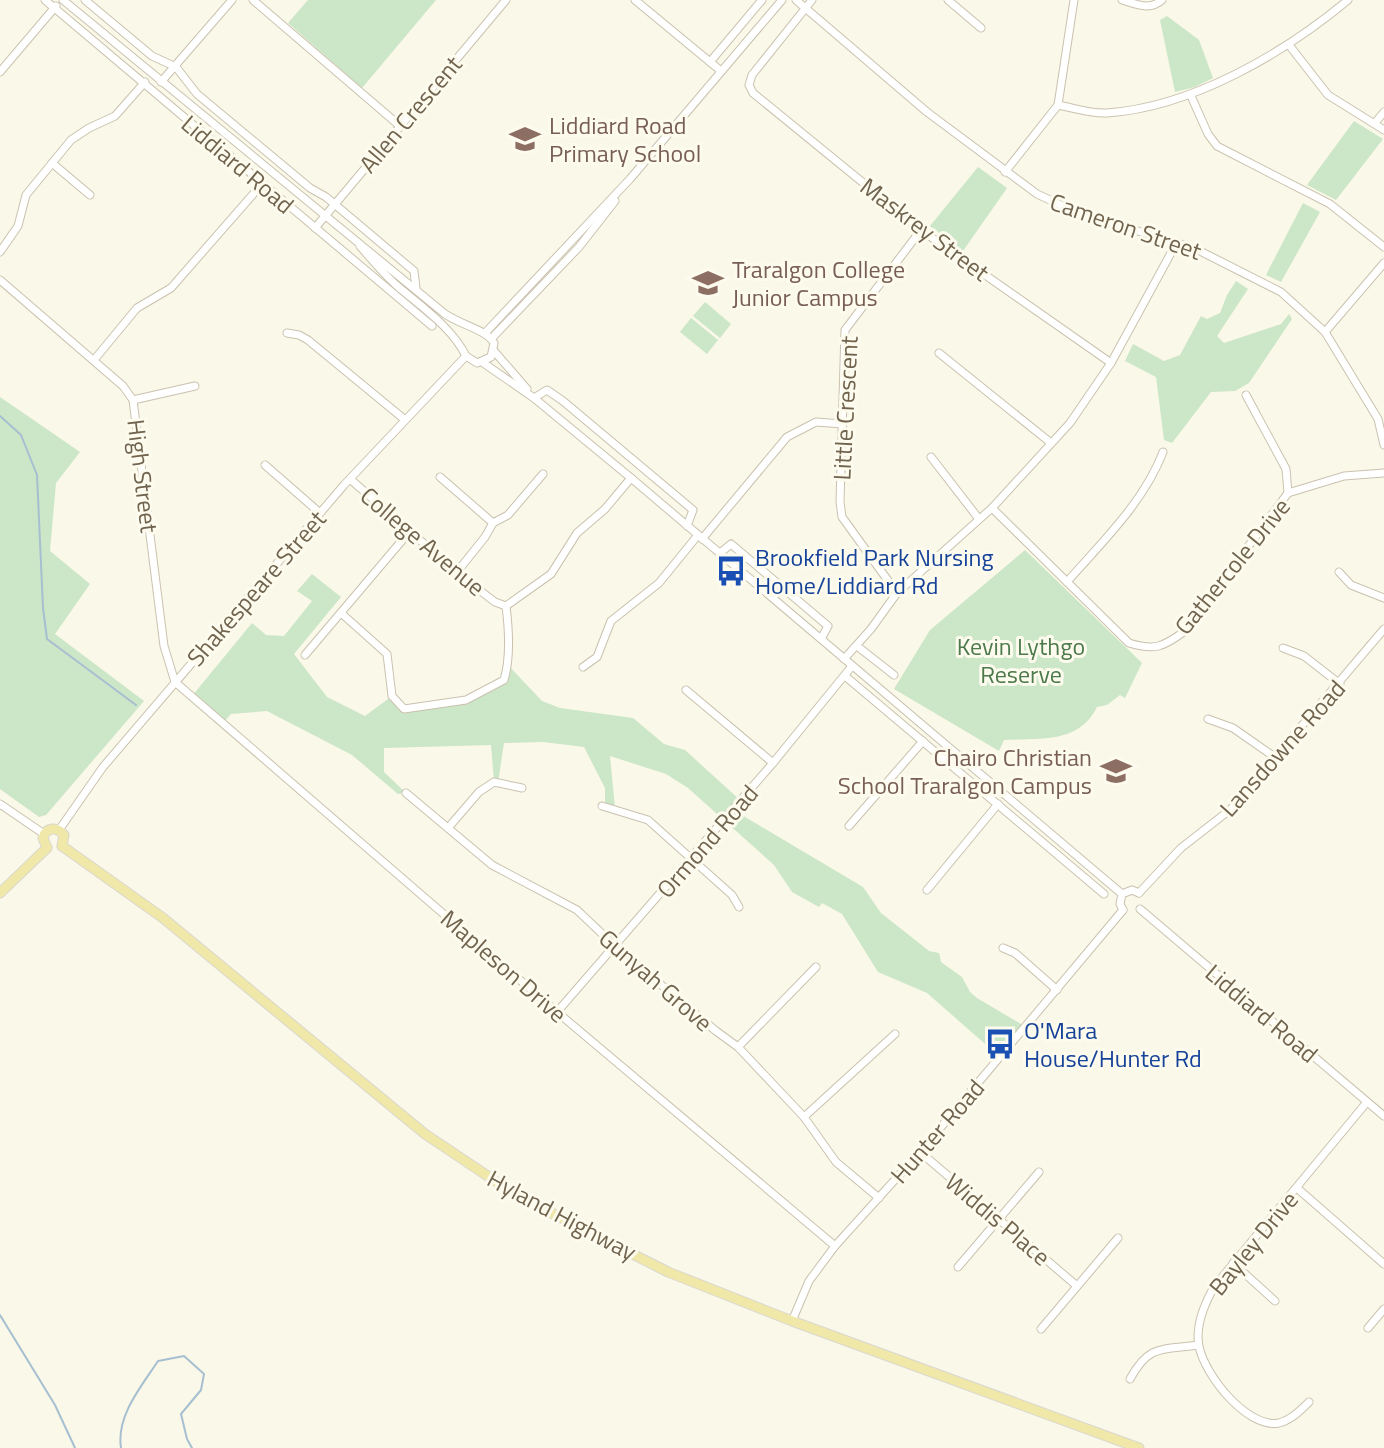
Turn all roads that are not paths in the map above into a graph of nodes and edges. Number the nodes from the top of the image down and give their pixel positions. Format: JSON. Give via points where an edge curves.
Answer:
{"nodes":[{"id":1,"x":45,"y":0,"type":"edge"},
{"id":2,"x":62,"y":0,"type":"edge"},
{"id":3,"x":85,"y":0,"type":"edge"},
{"id":4,"x":100,"y":0,"type":"edge"},
{"id":5,"x":232,"y":0,"type":"edge"},
{"id":6,"x":253,"y":0,"type":"edge"},
{"id":7,"x":506,"y":0,"type":"edge"},
{"id":8,"x":635,"y":0,"type":"edge"},
{"id":9,"x":762,"y":0,"type":"edge"},
{"id":10,"x":782,"y":0,"type":"edge"},
{"id":11,"x":796,"y":0,"type":"edge"},
{"id":12,"x":812,"y":0,"type":"edge"},
{"id":13,"x":948,"y":0,"type":"edge"},
{"id":14,"x":1074,"y":0,"type":"edge"},
{"id":15,"x":1122,"y":0,"type":"edge"},
{"id":16,"x":1162,"y":0,"type":"edge"},
{"id":17,"x":1348,"y":0,"type":"edge"},
{"id":18,"x":94,"y":7,"type":"junction"},
{"id":19,"x":54,"y":8,"type":"junction"},
{"id":20,"x":805,"y":8,"type":"junction"},
{"id":21,"x":981,"y":28,"type":"dead end"},
{"id":22,"x":1289,"y":45,"type":"junction"},
{"id":23,"x":710,"y":62,"type":"junction"},
{"id":24,"x":176,"y":67,"type":"junction"},
{"id":25,"x":721,"y":71,"type":"junction"},
{"id":26,"x":0,"y":72,"type":"edge"},
{"id":27,"x":153,"y":75,"type":"junction"},
{"id":28,"x":161,"y":82,"type":"junction"},
{"id":29,"x":143,"y":84,"type":"junction"},
{"id":30,"x":1191,"y":96,"type":"junction"},
{"id":31,"x":1058,"y":105,"type":"junction"},
{"id":32,"x":1384,"y":112,"type":"edge"},
{"id":33,"x":1375,"y":123,"type":"junction"},
{"id":34,"x":400,"y":126,"type":"junction"},
{"id":35,"x":1384,"y":130,"type":"edge"},
{"id":36,"x":52,"y":163,"type":"junction"},
{"id":37,"x":1005,"y":172,"type":"junction"},
{"id":38,"x":262,"y":184,"type":"junction"},
{"id":39,"x":90,"y":195,"type":"dead end"},
{"id":40,"x":334,"y":204,"type":"junction"},
{"id":41,"x":324,"y":217,"type":"junction"},
{"id":42,"x":315,"y":228,"type":"junction"},
{"id":43,"x":921,"y":230,"type":"junction"},
{"id":44,"x":1177,"y":242,"type":"junction"},
{"id":45,"x":360,"y":246,"type":"junction"},
{"id":46,"x":1384,"y":247,"type":"edge"},
{"id":47,"x":0,"y":252,"type":"edge"},
{"id":48,"x":1384,"y":263,"type":"edge"},
{"id":49,"x":0,"y":280,"type":"edge"},
{"id":50,"x":416,"y":288,"type":"junction"},
{"id":51,"x":432,"y":326,"type":"dead end"},
{"id":52,"x":475,"y":331,"type":"junction"},
{"id":53,"x":1325,"y":332,"type":"junction"},
{"id":54,"x":287,"y":333,"type":"dead end"},
{"id":55,"x":489,"y":335,"type":"junction"},
{"id":56,"x":462,"y":348,"type":"junction"},
{"id":57,"x":494,"y":351,"type":"junction"},
{"id":58,"x":939,"y":353,"type":"dead end"},
{"id":59,"x":466,"y":356,"type":"junction"},
{"id":60,"x":94,"y":360,"type":"junction"},
{"id":61,"x":482,"y":362,"type":"junction"},
{"id":62,"x":1111,"y":363,"type":"junction"},
{"id":63,"x":195,"y":386,"type":"dead end"},
{"id":64,"x":1246,"y":395,"type":"dead end"},
{"id":65,"x":534,"y":398,"type":"junction"},
{"id":66,"x":133,"y":400,"type":"junction"},
{"id":67,"x":1381,"y":418,"type":"edge"},
{"id":68,"x":404,"y":419,"type":"junction"},
{"id":69,"x":843,"y":424,"type":"junction"},
{"id":70,"x":1051,"y":443,"type":"junction"},
{"id":71,"x":1384,"y":445,"type":"edge"},
{"id":72,"x":1163,"y":452,"type":"dead end"},
{"id":73,"x":931,"y":457,"type":"dead end"},
{"id":74,"x":265,"y":465,"type":"dead end"},
{"id":75,"x":1384,"y":473,"type":"edge"},
{"id":76,"x":543,"y":474,"type":"dead end"},
{"id":77,"x":440,"y":477,"type":"dead end"},
{"id":78,"x":631,"y":478,"type":"junction"},
{"id":79,"x":350,"y":479,"type":"junction"},
{"id":80,"x":1288,"y":493,"type":"junction"},
{"id":81,"x":992,"y":508,"type":"junction"},
{"id":82,"x":320,"y":513,"type":"junction"},
{"id":83,"x":979,"y":519,"type":"junction"},
{"id":84,"x":493,"y":523,"type":"junction"},
{"id":85,"x":687,"y":526,"type":"junction"},
{"id":86,"x":410,"y":531,"type":"junction"},
{"id":87,"x":700,"y":537,"type":"junction"},
{"id":88,"x":720,"y":553,"type":"junction"},
{"id":89,"x":457,"y":572,"type":"junction"},
{"id":90,"x":1339,"y":572,"type":"dead end"},
{"id":91,"x":1067,"y":582,"type":"junction"},
{"id":92,"x":897,"y":593,"type":"junction"},
{"id":93,"x":1384,"y":598,"type":"edge"},
{"id":94,"x":506,"y":606,"type":"junction"},
{"id":95,"x":341,"y":613,"type":"junction"},
{"id":96,"x":1384,"y":629,"type":"edge"},
{"id":97,"x":821,"y":639,"type":"junction"},
{"id":98,"x":857,"y":646,"type":"junction"},
{"id":99,"x":1283,"y":648,"type":"dead end"},
{"id":100,"x":305,"y":655,"type":"dead end"},
{"id":101,"x":844,"y":659,"type":"junction"},
{"id":102,"x":852,"y":666,"type":"junction"},
{"id":103,"x":583,"y":667,"type":"dead end"},
{"id":104,"x":894,"y":675,"type":"dead end"},
{"id":105,"x":845,"y":676,"type":"junction"},
{"id":106,"x":175,"y":682,"type":"junction"},
{"id":107,"x":1340,"y":684,"type":"junction"},
{"id":108,"x":686,"y":690,"type":"dead end"},
{"id":109,"x":1208,"y":719,"type":"dead end"},
{"id":110,"x":923,"y":741,"type":"junction"},
{"id":111,"x":1276,"y":758,"type":"junction"},
{"id":112,"x":773,"y":763,"type":"junction"},
{"id":113,"x":522,"y":788,"type":"dead end"},
{"id":114,"x":406,"y":793,"type":"dead end"},
{"id":115,"x":0,"y":804,"type":"edge"},
{"id":116,"x":998,"y":804,"type":"junction"},
{"id":117,"x":602,"y":806,"type":"dead end"},
{"id":118,"x":849,"y":826,"type":"dead end"},
{"id":119,"x":448,"y":828,"type":"junction"},
{"id":120,"x":59,"y":830,"type":"junction"},
{"id":121,"x":44,"y":834,"type":"junction"},
{"id":122,"x":62,"y":846,"type":"junction"},
{"id":123,"x":47,"y":848,"type":"junction"},
{"id":124,"x":692,"y":858,"type":"junction"},
{"id":125,"x":927,"y":890,"type":"dead end"},
{"id":126,"x":0,"y":893,"type":"edge"},
{"id":127,"x":1139,"y":893,"type":"junction"},
{"id":128,"x":1104,"y":894,"type":"dead end"},
{"id":129,"x":1122,"y":894,"type":"junction"},
{"id":130,"x":739,"y":907,"type":"dead end"},
{"id":131,"x":1140,"y":909,"type":"junction"},
{"id":132,"x":1123,"y":910,"type":"junction"},
{"id":133,"x":616,"y":947,"type":"junction"},
{"id":134,"x":1003,"y":948,"type":"dead end"},
{"id":135,"x":816,"y":967,"type":"dead end"},
{"id":136,"x":1057,"y":990,"type":"junction"},
{"id":137,"x":557,"y":1012,"type":"junction"},
{"id":138,"x":895,"y":1034,"type":"dead end"},
{"id":139,"x":738,"y":1047,"type":"junction"},
{"id":140,"x":1367,"y":1102,"type":"junction"},
{"id":141,"x":1384,"y":1116,"type":"edge"},
{"id":142,"x":804,"y":1117,"type":"junction"},
{"id":143,"x":920,"y":1152,"type":"junction"},
{"id":144,"x":1039,"y":1172,"type":"dead end"},
{"id":145,"x":1297,"y":1188,"type":"junction"},
{"id":146,"x":879,"y":1198,"type":"junction"},
{"id":147,"x":999,"y":1220,"type":"junction"},
{"id":148,"x":1118,"y":1238,"type":"dead end"},
{"id":149,"x":835,"y":1246,"type":"junction"},
{"id":150,"x":1233,"y":1263,"type":"junction"},
{"id":151,"x":1384,"y":1264,"type":"edge"},
{"id":152,"x":958,"y":1267,"type":"dead end"},
{"id":153,"x":1077,"y":1286,"type":"junction"},
{"id":154,"x":1275,"y":1301,"type":"dead end"},
{"id":155,"x":1384,"y":1309,"type":"edge"},
{"id":156,"x":792,"y":1321,"type":"junction"},
{"id":157,"x":1368,"y":1328,"type":"dead end"},
{"id":158,"x":1041,"y":1329,"type":"dead end"},
{"id":159,"x":1198,"y":1345,"type":"junction"},
{"id":160,"x":1130,"y":1379,"type":"dead end"},
{"id":161,"x":1309,"y":1402,"type":"dead end"},
{"id":162,"x":1139,"y":1448,"type":"edge"}],
"edges":[{"from":1,"to":19,"type":"street","name":"Liddiard Road"},
{"from":2,"to":19,"type":"street"},
{"from":2,"to":27,"type":"street","name":"Liddiard Road"},
{"from":3,"to":18,"type":"street"},
{"from":4,"to":18,"type":"street"},
{"from":5,"to":24,"type":"street"},
{"from":6,"to":34,"type":"street"},
{"from":7,"to":34,"type":"street","name":"Allen Crescent"},
{"from":8,"to":23,"type":"street"},
{"from":9,"to":23,"type":"street"},
{"from":10,"to":25,"type":"street"},
{"from":11,"to":20,"type":"street","name":"Cameron Street"},
{"from":12,"to":20,"type":"street"},
{"from":13,"to":21,"type":"street"},
{"from":14,"to":31,"type":"street"},
{"from":15,"to":16,"type":"street","via":[[1147,7]]},
{"from":17,"to":22,"type":"street"},
{"from":18,"to":24,"type":"street","via":[[152,56]]},
{"from":19,"to":26,"type":"street"},
{"from":19,"to":29,"type":"street","name":"Liddiard Road"},
{"from":20,"to":37,"type":"street","name":"Cameron Street"},
{"from":20,"to":43,"type":"street","name":"Maskrey Street","via":[[752,75],[753,93]]},
{"from":22,"to":30,"type":"street"},
{"from":22,"to":33,"type":"street","via":[[1328,95]]},
{"from":23,"to":25,"type":"street"},
{"from":24,"to":28,"type":"street"},
{"from":24,"to":40,"type":"street","name":"Liddiard Road","via":[[197,94]]},
{"from":25,"to":55,"type":"street","via":[[579,247]]},
{"from":27,"to":28,"type":"street","name":"Liddiard Road"},
{"from":27,"to":29,"type":"street"},
{"from":28,"to":41,"type":"street","name":"Liddiard Road"},
{"from":29,"to":36,"type":"street","via":[[115,116],[79,134]]},
{"from":29,"to":38,"type":"street","name":"Liddiard Road"},
{"from":30,"to":31,"type":"street","via":[[1109,113]]},
{"from":30,"to":46,"type":"street","via":[[1217,146],[1330,204]]},
{"from":31,"to":37,"type":"street"},
{"from":32,"to":33,"type":"street"},
{"from":33,"to":35,"type":"street"},
{"from":34,"to":40,"type":"street","name":"Allen Crescent"},
{"from":36,"to":39,"type":"street"},
{"from":36,"to":47,"type":"street","via":[[26,195],[18,226]]},
{"from":37,"to":44,"type":"street","name":"Cameron Street","via":[[1057,205]]},
{"from":38,"to":42,"type":"street","name":"Liddiard Road"},
{"from":38,"to":60,"type":"street","via":[[171,288],[137,308]]},
{"from":40,"to":41,"type":"street","name":"Allen Crescent"},
{"from":40,"to":50,"type":"street","name":"Liddiard Road","via":[[414,271]]},
{"from":41,"to":42,"type":"street","name":"Allen Crescent"},
{"from":41,"to":45,"type":"street","name":"Liddiard Road"},
{"from":42,"to":51,"type":"street","name":"Liddiard Road"},
{"from":43,"to":62,"type":"street","name":"Maskrey Street"},
{"from":43,"to":69,"type":"street","name":"Little Crescent","via":[[845,330]]},
{"from":44,"to":53,"type":"street","name":"Cameron Street","via":[[1281,292]]},
{"from":44,"to":62,"type":"street"},
{"from":45,"to":50,"type":"street","name":"Liddiard Road"},
{"from":45,"to":56,"type":"street","name":"Liddiard Road"},
{"from":48,"to":53,"type":"street"},
{"from":49,"to":60,"type":"street","name":"High Street"},
{"from":50,"to":52,"type":"street","name":"Liddiard Road"},
{"from":52,"to":55,"type":"street"},
{"from":52,"to":56,"type":"street","via":[[466,336]]},
{"from":53,"to":67,"type":"street","name":"Cameron Street"},
{"from":54,"to":68,"type":"street","via":[[308,340]]},
{"from":55,"to":57,"type":"street"},
{"from":56,"to":59,"type":"street"},
{"from":57,"to":61,"type":"street"},
{"from":57,"to":65,"type":"street"},
{"from":58,"to":70,"type":"street"},
{"from":59,"to":61,"type":"street"},
{"from":59,"to":68,"type":"street","name":"Shakespeare Street"},
{"from":60,"to":66,"type":"street","name":"High Street"},
{"from":61,"to":65,"type":"street"},
{"from":62,"to":70,"type":"street"},
{"from":63,"to":66,"type":"street"},
{"from":64,"to":80,"type":"street","via":[[1286,469]]},
{"from":65,"to":78,"type":"street"},
{"from":65,"to":85,"type":"street","via":[[547,390],[693,510]]},
{"from":66,"to":106,"type":"street","name":"High Street","via":[[164,646]]},
{"from":67,"to":71,"type":"street","name":"Cameron Street"},
{"from":68,"to":79,"type":"street","name":"Shakespeare Street"},
{"from":69,"to":87,"type":"street","via":[[816,422],[787,437]]},
{"from":69,"to":92,"type":"street","name":"Little Crescent","via":[[842,517]]},
{"from":70,"to":81,"type":"street"},
{"from":72,"to":91,"type":"street","via":[[1126,514]]},
{"from":73,"to":83,"type":"street"},
{"from":74,"to":82,"type":"street"},
{"from":75,"to":80,"type":"street","name":"Gathercole Drive","via":[[1344,476]]},
{"from":76,"to":84,"type":"street","via":[[508,515]]},
{"from":77,"to":84,"type":"street"},
{"from":78,"to":85,"type":"street"},
{"from":78,"to":94,"type":"street","name":"College Avenue","via":[[577,533],[551,574]]},
{"from":79,"to":82,"type":"street","name":"Shakespeare Street"},
{"from":79,"to":86,"type":"street","name":"College Avenue"},
{"from":80,"to":91,"type":"street","name":"Gathercole Drive","via":[[1198,616],[1168,643],[1148,649],[1129,643]]},
{"from":81,"to":83,"type":"street"},
{"from":81,"to":91,"type":"street","name":"Gathercole Drive"},
{"from":82,"to":106,"type":"street","name":"Shakespeare Street"},
{"from":83,"to":92,"type":"street"},
{"from":84,"to":89,"type":"street"},
{"from":85,"to":87,"type":"street"},
{"from":86,"to":89,"type":"street","name":"College Avenue"},
{"from":86,"to":95,"type":"street"},
{"from":87,"to":88,"type":"street"},
{"from":87,"to":103,"type":"street","via":[[659,583],[611,621],[597,657]]},
{"from":88,"to":97,"type":"street"},
{"from":88,"to":97,"type":"street","via":[[731,544],[828,626]]},
{"from":89,"to":94,"type":"street","name":"College Avenue"},
{"from":90,"to":93,"type":"street","via":[[1351,585]]},
{"from":92,"to":98,"type":"street"},
{"from":94,"to":95,"type":"street","via":[[504,680],[466,700],[404,709],[392,696],[387,654]]},
{"from":95,"to":100,"type":"street"},
{"from":96,"to":107,"type":"street","name":"Lansdowne Road"},
{"from":97,"to":101,"type":"street"},
{"from":98,"to":101,"type":"street"},
{"from":98,"to":104,"type":"street"},
{"from":99,"to":107,"type":"street","via":[[1304,656]]},
{"from":101,"to":102,"type":"street"},
{"from":102,"to":105,"type":"street","name":"Ormond Road"},
{"from":102,"to":129,"type":"street"},
{"from":105,"to":110,"type":"street"},
{"from":105,"to":112,"type":"street","name":"Ormond Road"},
{"from":106,"to":120,"type":"street","name":"Shakespeare Street","via":[[103,767]]},
{"from":106,"to":137,"type":"street","name":"Mapleson Drive"},
{"from":107,"to":111,"type":"street","name":"Lansdowne Road"},
{"from":108,"to":112,"type":"street"},
{"from":109,"to":111,"type":"street","via":[[1233,728]]},
{"from":110,"to":116,"type":"street"},
{"from":110,"to":118,"type":"street"},
{"from":111,"to":127,"type":"street","name":"Lansdowne Road","via":[[1231,809],[1181,848]]},
{"from":112,"to":124,"type":"street","name":"Ormond Road"},
{"from":113,"to":119,"type":"street","via":[[494,782]]},
{"from":114,"to":119,"type":"street","name":"Gunyah Grove"},
{"from":115,"to":121,"type":"street"},
{"from":116,"to":125,"type":"street"},
{"from":116,"to":128,"type":"street"},
{"from":117,"to":124,"type":"street","via":[[648,820]]},
{"from":119,"to":133,"type":"street","name":"Gunyah Grove","via":[[492,865],[577,910]]},
{"from":120,"to":121,"type":"main road"},
{"from":120,"to":122,"type":"main road"},
{"from":121,"to":123,"type":"main road"},
{"from":122,"to":123,"type":"main road"},
{"from":122,"to":156,"type":"main road","name":"Hyland Highway","via":[[163,918],[425,1134],[516,1195],[668,1272]]},
{"from":123,"to":126,"type":"main road"},
{"from":124,"to":130,"type":"street"},
{"from":124,"to":133,"type":"street","name":"Ormond Road"},
{"from":127,"to":129,"type":"street"},
{"from":127,"to":131,"type":"street"},
{"from":129,"to":132,"type":"street"},
{"from":131,"to":132,"type":"street"},
{"from":131,"to":140,"type":"street","name":"Liddiard Road"},
{"from":132,"to":136,"type":"street","name":"Hunter Road"},
{"from":133,"to":137,"type":"street","name":"Ormond Road"},
{"from":133,"to":139,"type":"street","name":"Gunyah Grove"},
{"from":134,"to":136,"type":"street"},
{"from":135,"to":139,"type":"street"},
{"from":136,"to":143,"type":"street","name":"Hunter Road"},
{"from":137,"to":149,"type":"street","name":"Mapleson Drive"},
{"from":138,"to":142,"type":"street"},
{"from":139,"to":142,"type":"street","name":"Gunyah Grove"},
{"from":140,"to":141,"type":"street","name":"Liddiard Road"},
{"from":140,"to":145,"type":"street","name":"Bayley Drive"},
{"from":142,"to":146,"type":"street","name":"Gunyah Grove","via":[[836,1162]]},
{"from":143,"to":146,"type":"street","name":"Hunter Road"},
{"from":143,"to":147,"type":"street","name":"Widdis Place"},
{"from":144,"to":147,"type":"street"},
{"from":145,"to":150,"type":"street","name":"Bayley Drive"},
{"from":145,"to":151,"type":"street"},
{"from":146,"to":149,"type":"street","name":"Hunter Road"},
{"from":147,"to":152,"type":"street"},
{"from":147,"to":153,"type":"street","name":"Widdis Place"},
{"from":148,"to":153,"type":"street"},
{"from":149,"to":156,"type":"street","name":"Hunter Road","via":[[809,1281]]},
{"from":150,"to":154,"type":"street"},
{"from":150,"to":159,"type":"street","name":"Bayley Drive","via":[[1204,1305]]},
{"from":153,"to":158,"type":"street"},
{"from":155,"to":157,"type":"street"},
{"from":156,"to":162,"type":"main road","name":"Hyland Highway"},
{"from":159,"to":160,"type":"street","via":[[1141,1358]]},
{"from":159,"to":161,"type":"street","via":[[1213,1381],[1256,1418],[1282,1423]]}]}
